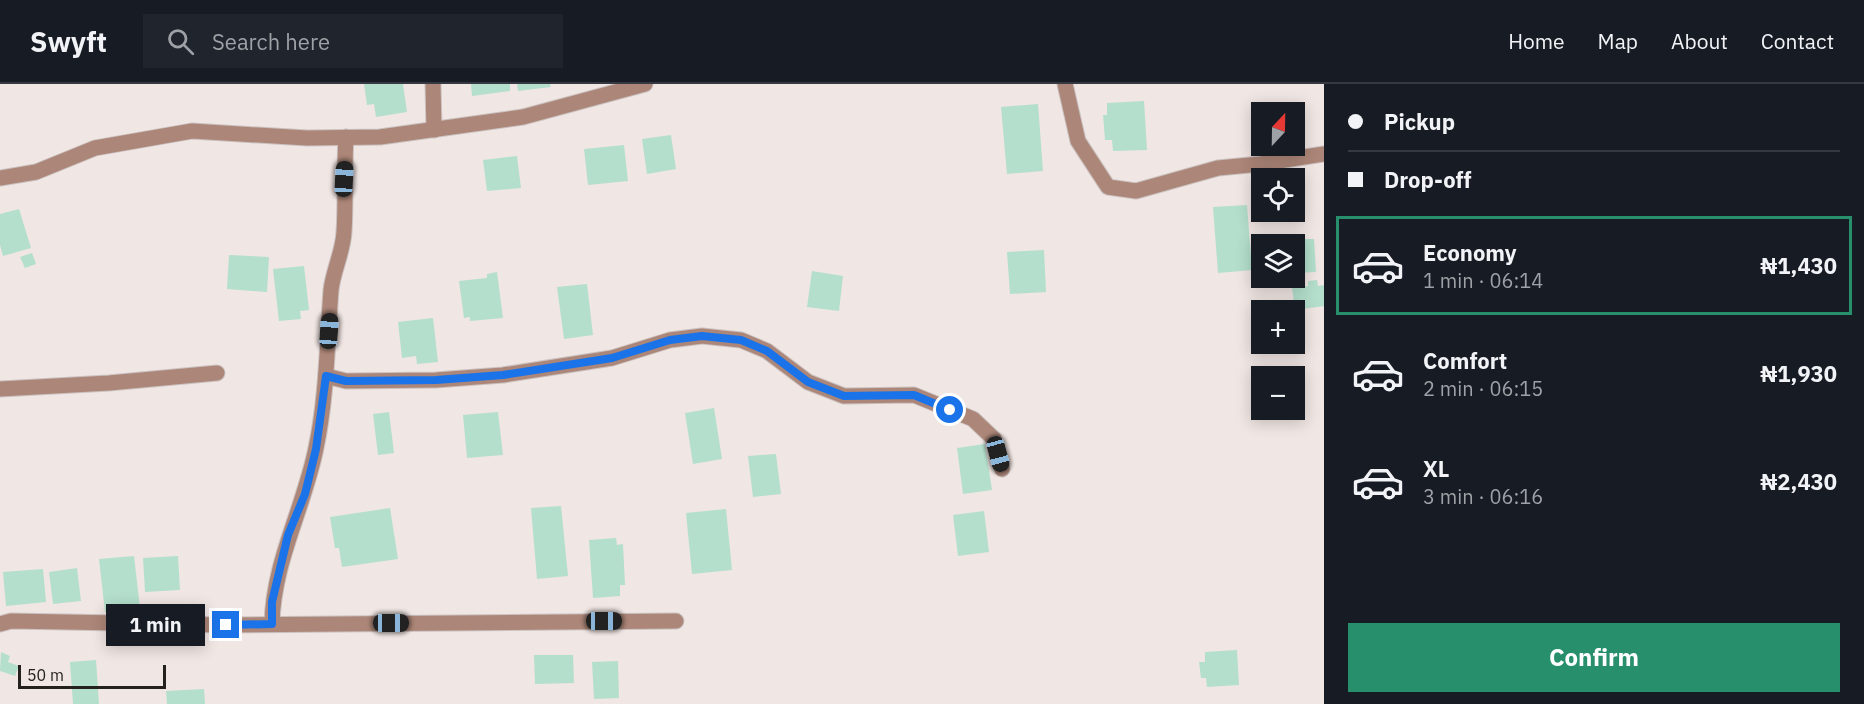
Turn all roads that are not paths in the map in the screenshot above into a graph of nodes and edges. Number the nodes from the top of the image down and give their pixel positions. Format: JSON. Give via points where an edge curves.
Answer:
{"nodes":[{"id":1,"x":433,"y":84,"type":"edge"},
{"id":2,"x":645,"y":84,"type":"edge"},
{"id":3,"x":1065,"y":84,"type":"edge"},
{"id":4,"x":434,"y":130,"type":"junction"},
{"id":5,"x":346,"y":137,"type":"junction"},
{"id":6,"x":1324,"y":154,"type":"edge"},
{"id":7,"x":0,"y":178,"type":"edge"},
{"id":8,"x":217,"y":373,"type":"dead end"},
{"id":9,"x":326,"y":376,"type":"junction"},
{"id":10,"x":0,"y":389,"type":"edge"},
{"id":11,"x":1002,"y":469,"type":"dead end"},
{"id":12,"x":676,"y":621,"type":"dead end"},
{"id":13,"x":0,"y":624,"type":"edge"},
{"id":14,"x":272,"y":624,"type":"junction"}],
"edges":[{"from":1,"to":4,"type":"street"},
{"from":2,"to":4,"type":"street","via":[[523,117]]},
{"from":3,"to":6,"type":"street","via":[[1078,141],[1108,187],[1136,191],[1218,168]]},
{"from":4,"to":5,"type":"street"},
{"from":5,"to":7,"type":"street","via":[[192,131],[95,148],[36,172]]},
{"from":5,"to":9,"type":"street","via":[[344,234],[332,286]]},
{"from":8,"to":10,"type":"street"},
{"from":9,"to":11,"type":"street","via":[[346,381],[503,375],[612,358],[670,340],[702,336],[741,340],[767,351],[808,382],[844,396],[914,395],[973,419],[994,438]]},
{"from":9,"to":14,"type":"street","via":[[316,449],[305,494],[288,535],[272,602]]},
{"from":12,"to":14,"type":"street"},
{"from":13,"to":14,"type":"street"}]}
